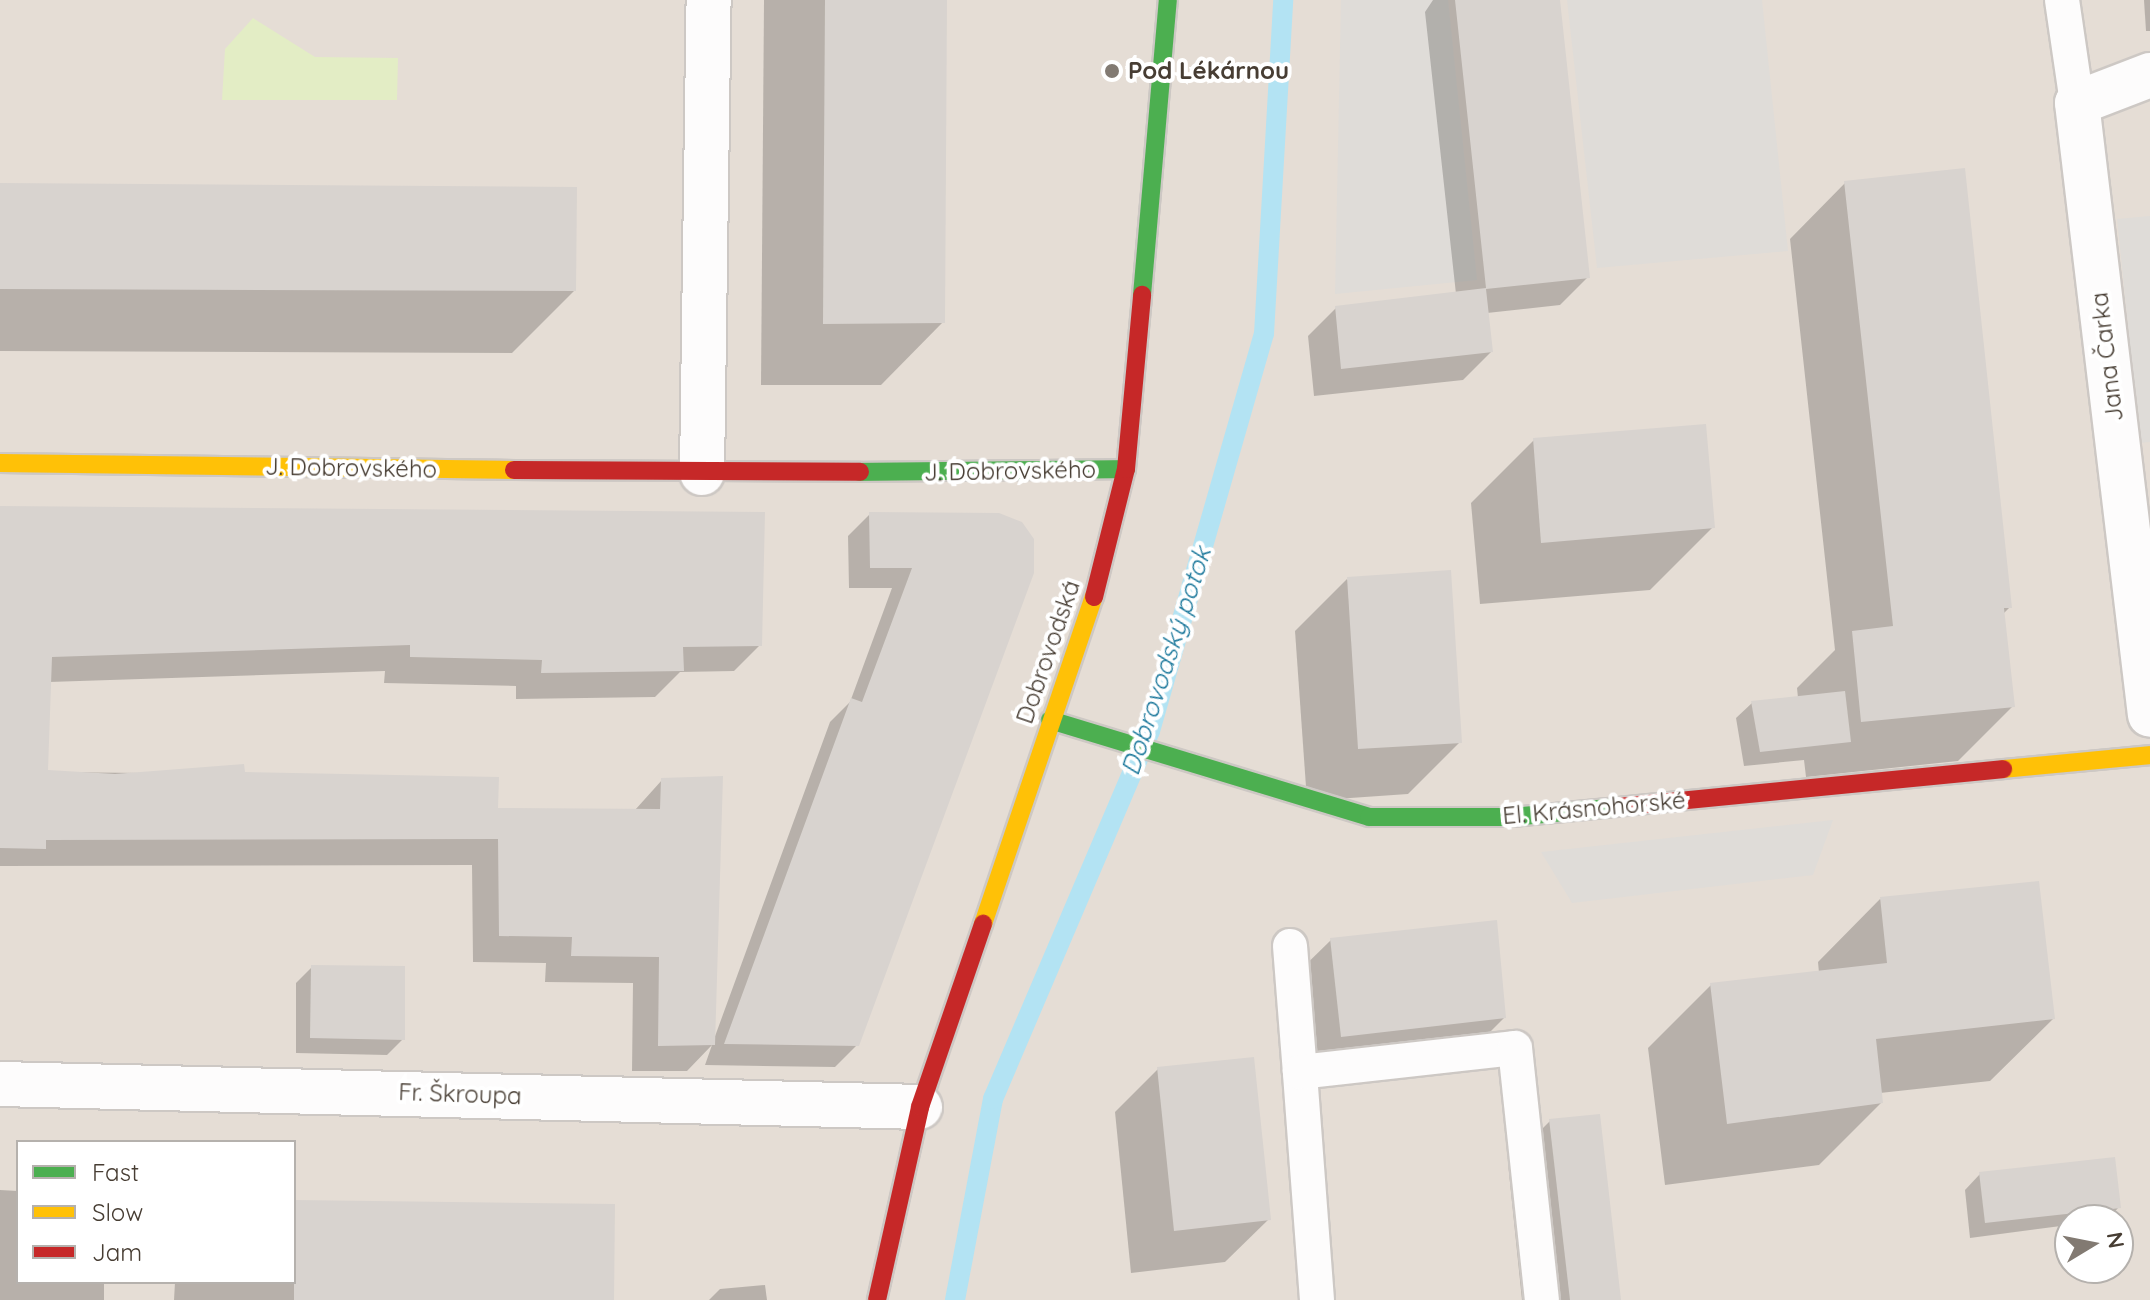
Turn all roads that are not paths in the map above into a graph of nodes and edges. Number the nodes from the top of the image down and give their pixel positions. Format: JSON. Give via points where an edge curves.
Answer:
{"nodes":[{"id":1,"x":709,"y":0,"type":"edge"},
{"id":2,"x":1168,"y":0,"type":"edge"},
{"id":3,"x":2062,"y":0,"type":"edge"},
{"id":4,"x":2150,"y":75,"type":"edge"},
{"id":5,"x":2077,"y":103,"type":"junction"},
{"id":6,"x":0,"y":463,"type":"edge"},
{"id":7,"x":1126,"y":469,"type":"junction"},
{"id":8,"x":702,"y":473,"type":"junction"},
{"id":9,"x":2150,"y":715,"type":"edge"},
{"id":10,"x":1050,"y":720,"type":"junction"},
{"id":11,"x":2150,"y":755,"type":"edge"},
{"id":12,"x":1290,"y":946,"type":"dead end"},
{"id":13,"x":1300,"y":1072,"type":"junction"},
{"id":14,"x":0,"y":1084,"type":"edge"},
{"id":15,"x":920,"y":1107,"type":"junction"},
{"id":16,"x":877,"y":1300,"type":"edge"},
{"id":17,"x":1317,"y":1300,"type":"edge"},
{"id":18,"x":1542,"y":1300,"type":"edge"}],
"edges":[{"from":1,"to":8,"type":"street"},
{"from":2,"to":7,"type":"street","name":"Dobrovodská"},
{"from":3,"to":5,"type":"lane","name":"Jana Čarka"},
{"from":4,"to":5,"type":"street"},
{"from":5,"to":9,"type":"street","name":"Jana Čarka"},
{"from":6,"to":8,"type":"street","name":"J. Dobrovského"},
{"from":7,"to":8,"type":"street","name":"J. Dobrovského"},
{"from":7,"to":10,"type":"street","name":"Dobrovodská","via":[[1097,589]]},
{"from":10,"to":11,"type":"street","name":"El. Krásnohorské","via":[[1369,817],[1512,817]]},
{"from":10,"to":15,"type":"street","name":"Dobrovodská"},
{"from":12,"to":13,"type":"lane"},
{"from":13,"to":17,"type":"lane"},
{"from":13,"to":18,"type":"lane","via":[[1515,1048]]},
{"from":14,"to":15,"type":"street","name":"Fr. Škroupa"},
{"from":15,"to":16,"type":"street","name":"Dobrovodská"}]}
